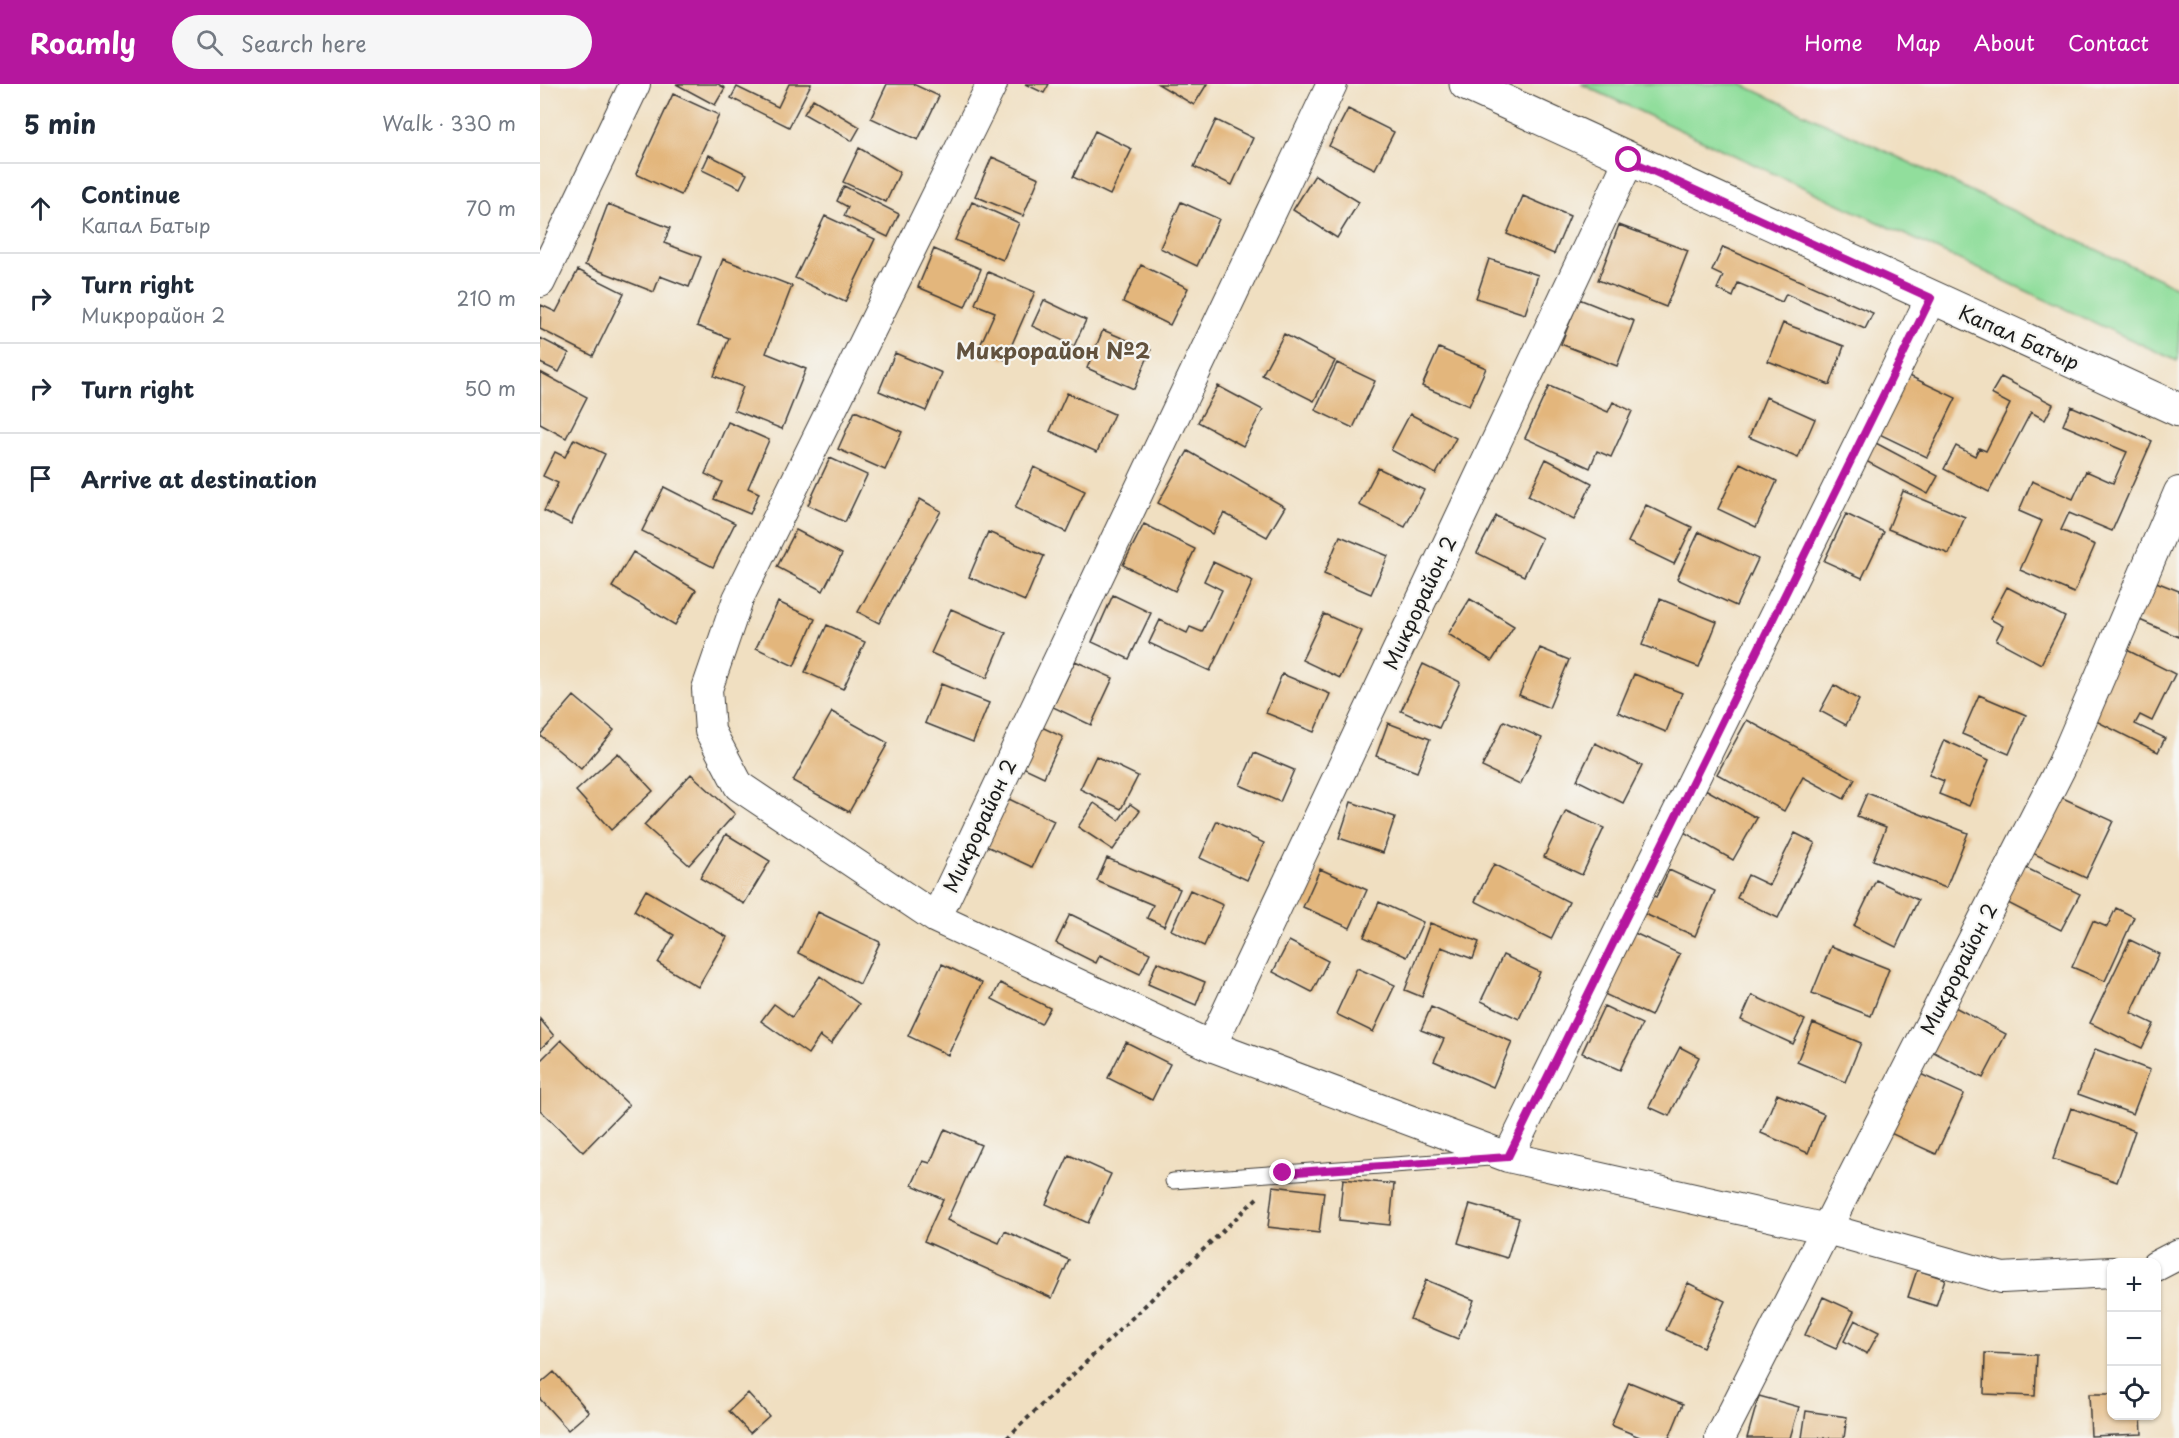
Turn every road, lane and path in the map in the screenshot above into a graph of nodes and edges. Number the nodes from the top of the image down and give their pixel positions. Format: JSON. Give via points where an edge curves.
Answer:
{"nodes":[{"id":1,"x":635,"y":84,"type":"edge"},
{"id":2,"x":992,"y":84,"type":"edge"},
{"id":3,"x":1332,"y":84,"type":"edge"},
{"id":4,"x":1466,"y":84,"type":"edge"},
{"id":5,"x":1629,"y":160,"type":"junction"},
{"id":6,"x":540,"y":282,"type":"edge"},
{"id":7,"x":1931,"y":298,"type":"junction"},
{"id":8,"x":2179,"y":410,"type":"edge"},
{"id":9,"x":2179,"y":492,"type":"edge"},
{"id":10,"x":936,"y":918,"type":"junction"},
{"id":11,"x":1211,"y":1047,"type":"junction"},
{"id":12,"x":1508,"y":1157,"type":"junction"},
{"id":13,"x":1283,"y":1173,"type":"junction"},
{"id":14,"x":1173,"y":1181,"type":"dead end"},
{"id":15,"x":1827,"y":1229,"type":"junction"},
{"id":16,"x":2179,"y":1254,"type":"edge"},
{"id":17,"x":2161,"y":1264,"type":"edge"},
{"id":18,"x":2107,"y":1272,"type":"edge"},
{"id":19,"x":1007,"y":1438,"type":"edge"},
{"id":20,"x":1720,"y":1438,"type":"edge"}],
"edges":[{"from":1,"to":6,"type":"street"},
{"from":2,"to":10,"type":"street","via":[[738,599],[707,689],[710,731],[739,786]]},
{"from":3,"to":10,"type":"street","name":"Микрорайон 2"},
{"from":4,"to":5,"type":"main road","name":"Капал Батыр"},
{"from":5,"to":7,"type":"main road","name":"Капал Батыр"},
{"from":5,"to":11,"type":"street","name":"Микрорайон 2"},
{"from":7,"to":8,"type":"main road","name":"Капал Батыр"},
{"from":7,"to":12,"type":"street"},
{"from":9,"to":15,"type":"street","name":"Микрорайон 2","via":[[2063,763]]},
{"from":10,"to":11,"type":"street"},
{"from":11,"to":12,"type":"street"},
{"from":12,"to":13,"type":"lane"},
{"from":12,"to":15,"type":"street"},
{"from":13,"to":14,"type":"lane"},
{"from":13,"to":19,"type":"path"},
{"from":15,"to":18,"type":"street","via":[[2002,1278]]},
{"from":15,"to":20,"type":"street","name":"Микрорайон 2"},
{"from":16,"to":17,"type":"street"}]}
